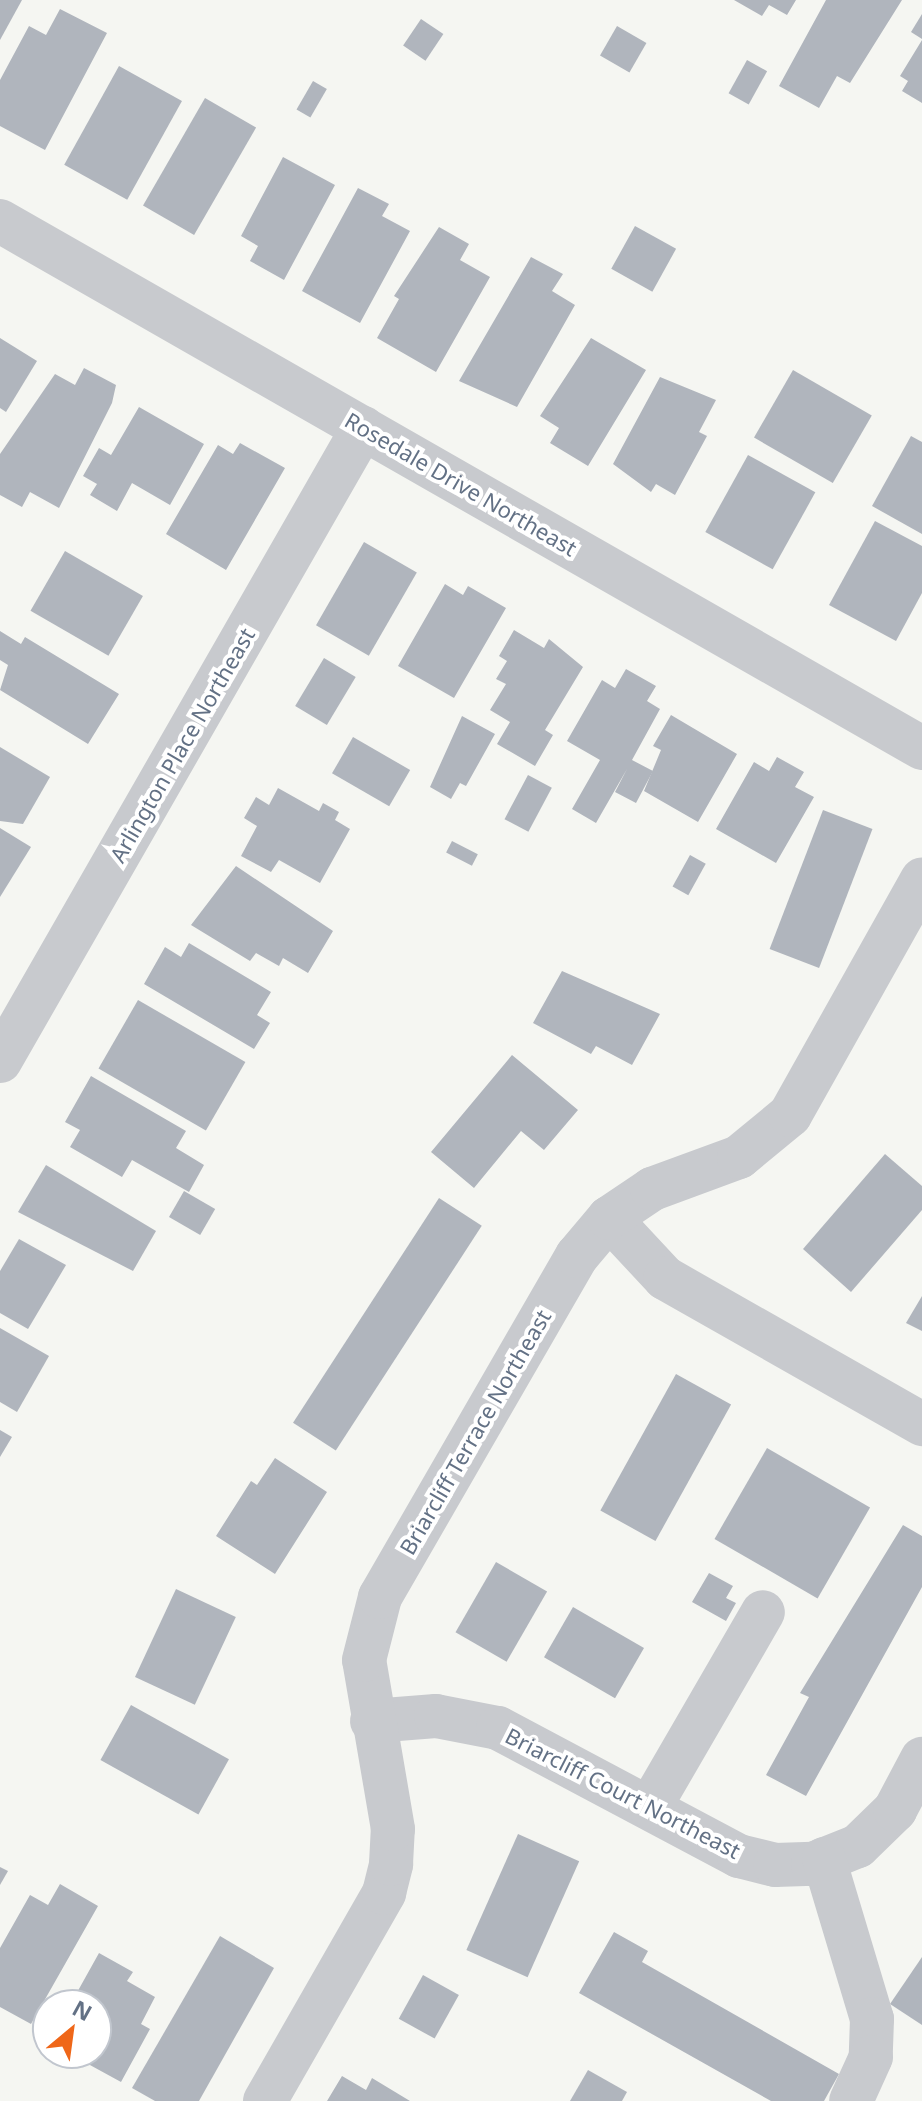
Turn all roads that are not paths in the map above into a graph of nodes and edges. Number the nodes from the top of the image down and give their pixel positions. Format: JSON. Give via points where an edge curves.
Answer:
{"nodes":[{"id":1,"x":0,"y":221,"type":"edge"},
{"id":2,"x":363,"y":428,"type":"junction"},
{"id":3,"x":922,"y":748,"type":"edge"},
{"id":4,"x":922,"y":880,"type":"edge"},
{"id":5,"x":0,"y":1061,"type":"edge"},
{"id":6,"x":609,"y":1218,"type":"junction"},
{"id":7,"x":922,"y":1424,"type":"edge"},
{"id":8,"x":763,"y":1612,"type":"dead end"},
{"id":9,"x":372,"y":1721,"type":"junction"},
{"id":10,"x":922,"y":1759,"type":"edge"},
{"id":11,"x":650,"y":1807,"type":"junction"},
{"id":12,"x":824,"y":1859,"type":"junction"},
{"id":13,"x":265,"y":2101,"type":"edge"},
{"id":14,"x":851,"y":2101,"type":"edge"}],
"edges":[{"from":1,"to":2,"type":"street","name":"Rosedale Drive Northeast"},
{"from":2,"to":3,"type":"street","name":"Rosedale Drive Northeast"},
{"from":2,"to":5,"type":"street","name":"Arlington Place Northeast"},
{"from":4,"to":6,"type":"street","name":"Briarcliff Terrace Northeast","via":[[790,1115],[739,1157],[652,1189]]},
{"from":6,"to":7,"type":"street","via":[[665,1278]]},
{"from":6,"to":9,"type":"street","name":"Briarcliff Terrace Northeast","via":[[577,1256],[380,1597],[364,1660]]},
{"from":8,"to":11,"type":"street"},
{"from":9,"to":11,"type":"street","name":"Briarcliff Court Northeast","via":[[436,1716],[498,1728]]},
{"from":9,"to":13,"type":"street","name":"Briarcliff Terrace Northeast","via":[[393,1829],[384,1893]]},
{"from":10,"to":12,"type":"street","name":"Briarcliff Court Northeast","via":[[895,1810],[858,1846]]},
{"from":11,"to":12,"type":"street","name":"Briarcliff Court Northeast","via":[[739,1856],[775,1865]]},
{"from":12,"to":14,"type":"street","via":[[872,2019],[871,2057]]}]}
